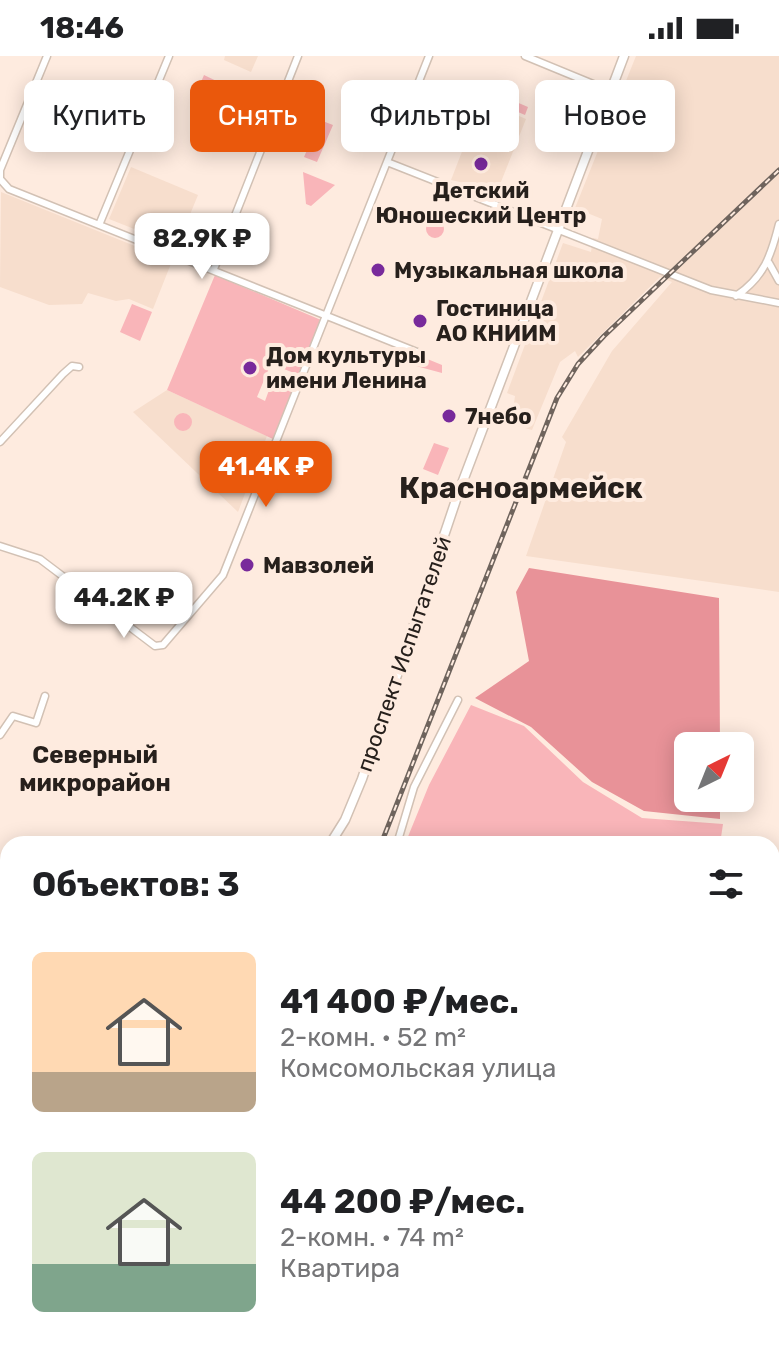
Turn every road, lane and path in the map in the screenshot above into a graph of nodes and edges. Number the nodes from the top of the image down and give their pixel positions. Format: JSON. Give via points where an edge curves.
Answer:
{"nodes":[{"id":1,"x":47,"y":56,"type":"edge"},
{"id":2,"x":169,"y":56,"type":"edge"},
{"id":3,"x":298,"y":56,"type":"edge"},
{"id":4,"x":429,"y":56,"type":"edge"},
{"id":5,"x":525,"y":56,"type":"edge"},
{"id":6,"x":624,"y":56,"type":"edge"},
{"id":7,"x":583,"y":80,"type":"edge"},
{"id":8,"x":614,"y":80,"type":"edge"},
{"id":9,"x":586,"y":152,"type":"edge"},
{"id":10,"x":387,"y":162,"type":"junction"},
{"id":11,"x":0,"y":180,"type":"edge"},
{"id":12,"x":779,"y":224,"type":"edge"},
{"id":13,"x":99,"y":225,"type":"junction"},
{"id":14,"x":556,"y":228,"type":"junction"},
{"id":15,"x":769,"y":263,"type":"junction"},
{"id":16,"x":214,"y":269,"type":"junction"},
{"id":17,"x":779,"y":281,"type":"edge"},
{"id":18,"x":736,"y":296,"type":"junction"},
{"id":19,"x":779,"y":303,"type":"edge"},
{"id":20,"x":326,"y":316,"type":"junction"},
{"id":21,"x":422,"y":354,"type":"dead end"},
{"id":22,"x":79,"y":367,"type":"dead end"},
{"id":23,"x":0,"y":442,"type":"edge"},
{"id":24,"x":0,"y":546,"type":"edge"},
{"id":25,"x":45,"y":696,"type":"dead end"},
{"id":26,"x":458,"y":700,"type":"dead end"},
{"id":27,"x":0,"y":735,"type":"edge"},
{"id":28,"x":334,"y":836,"type":"edge"},
{"id":29,"x":399,"y":836,"type":"edge"}],
"edges":[{"from":1,"to":11,"type":"street"},
{"from":2,"to":13,"type":"street"},
{"from":3,"to":16,"type":"street"},
{"from":4,"to":10,"type":"street"},
{"from":5,"to":7,"type":"street"},
{"from":6,"to":8,"type":"main road","name":"проспект Испытателей"},
{"from":9,"to":14,"type":"main road","name":"проспект Испытателей"},
{"from":10,"to":14,"type":"street"},
{"from":10,"to":20,"type":"street"},
{"from":11,"to":13,"type":"street","via":[[9,189]]},
{"from":12,"to":15,"type":"street"},
{"from":13,"to":16,"type":"street"},
{"from":14,"to":18,"type":"street"},
{"from":14,"to":28,"type":"main road","name":"проспект Испытателей","via":[[458,494],[362,779]]},
{"from":15,"to":17,"type":"street"},
{"from":15,"to":18,"type":"street","via":[[753,285]]},
{"from":16,"to":20,"type":"street"},
{"from":18,"to":19,"type":"street"},
{"from":20,"to":21,"type":"street"},
{"from":20,"to":24,"type":"street","via":[[223,575],[163,645],[155,646],[40,559]]},
{"from":22,"to":23,"type":"street","via":[[63,374]]},
{"from":25,"to":27,"type":"street","via":[[36,723],[13,716]]},
{"from":26,"to":29,"type":"street","via":[[414,787]]}]}
